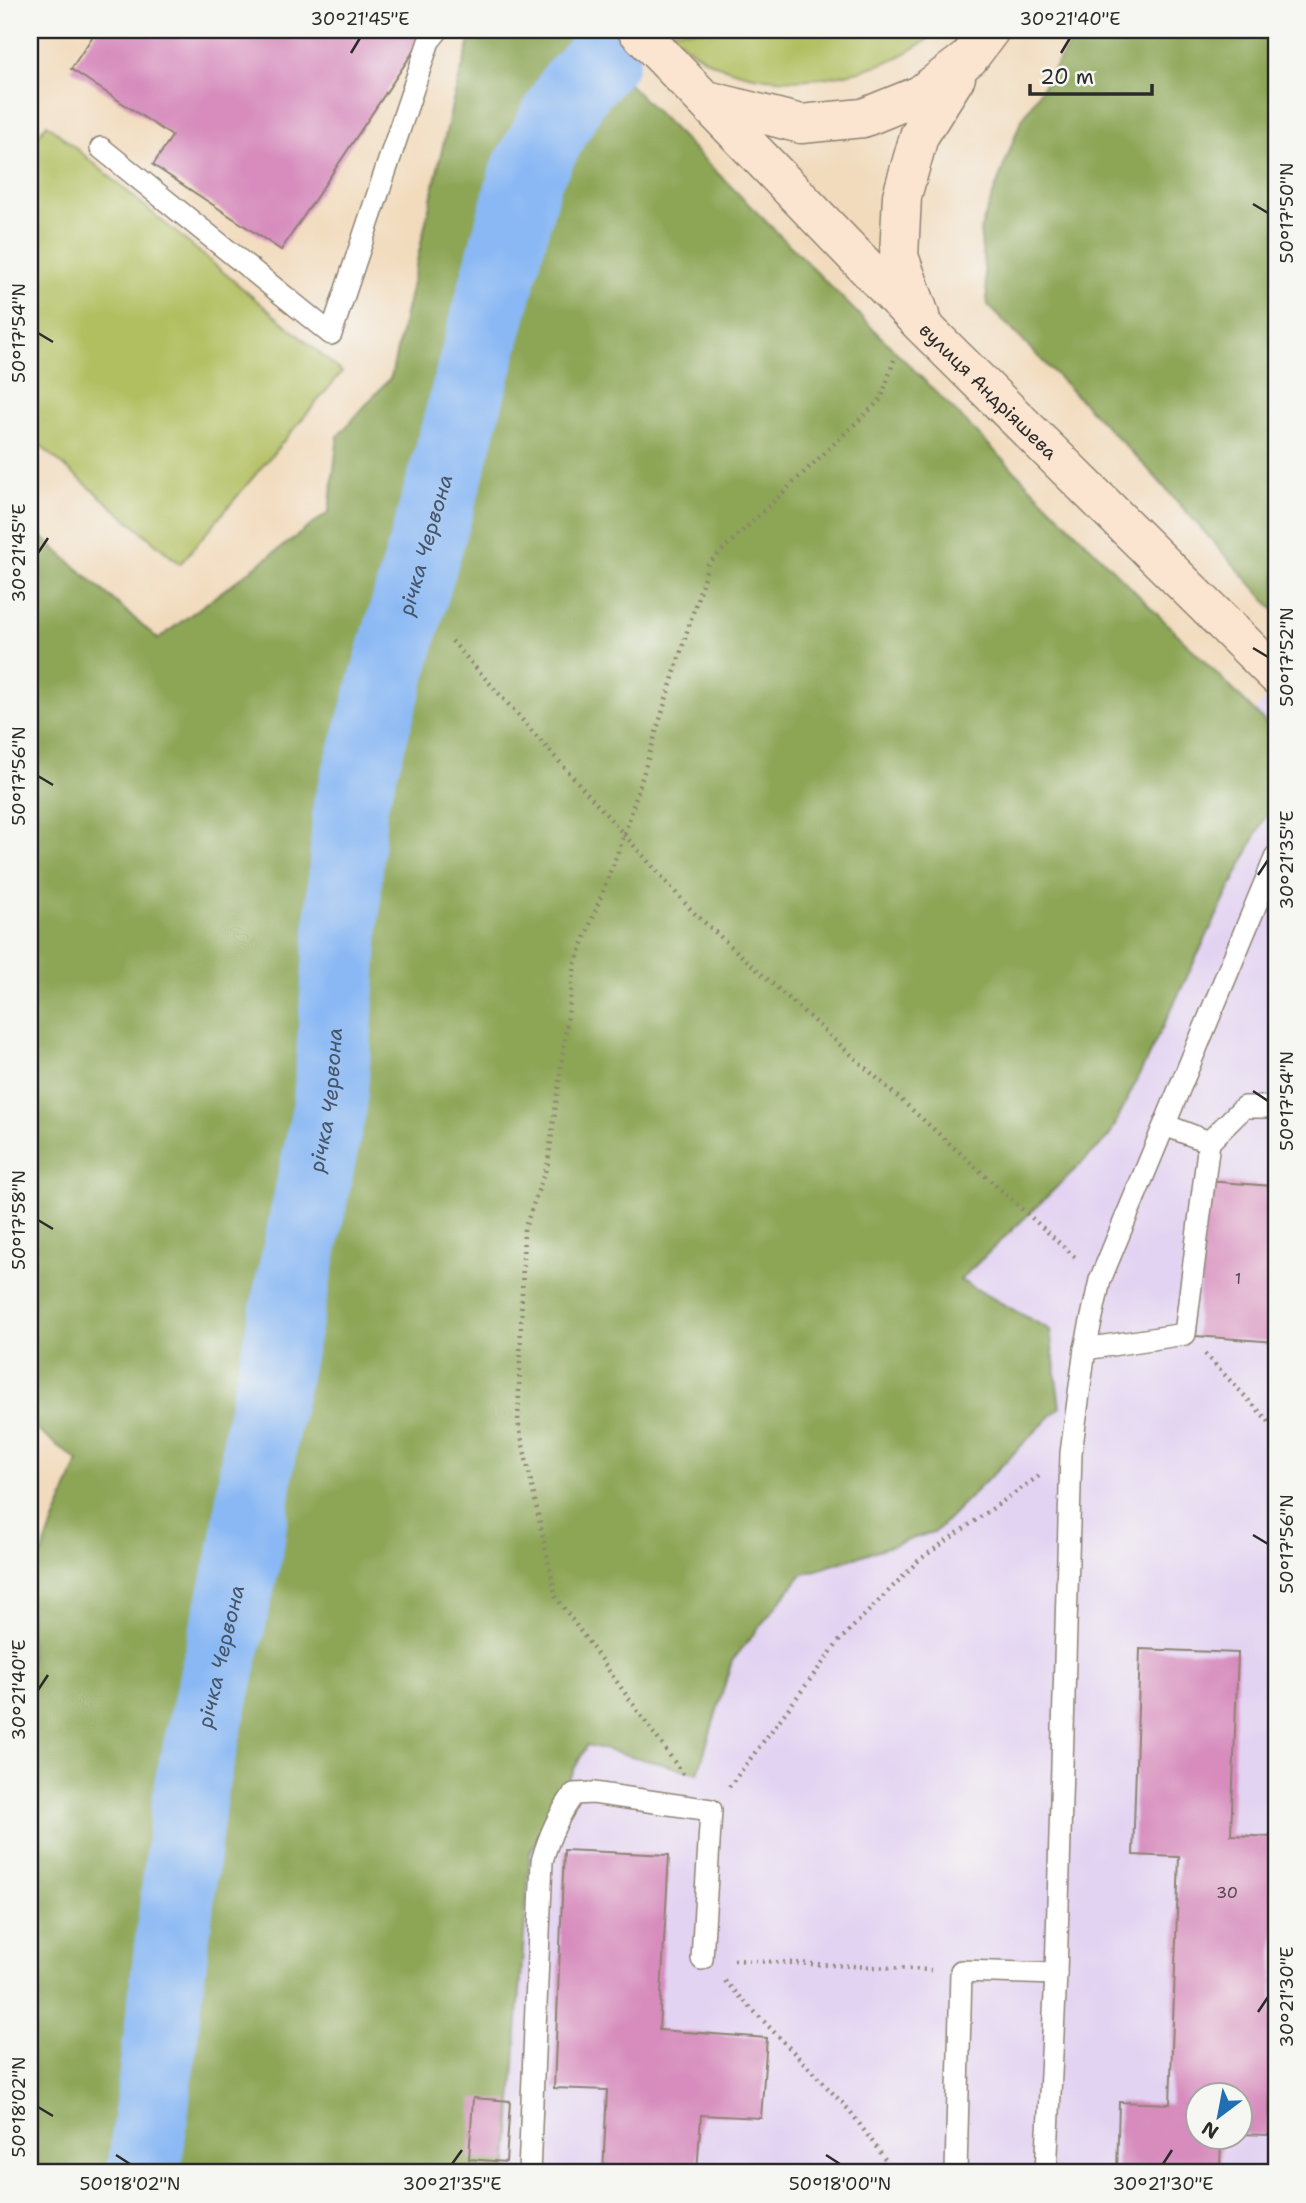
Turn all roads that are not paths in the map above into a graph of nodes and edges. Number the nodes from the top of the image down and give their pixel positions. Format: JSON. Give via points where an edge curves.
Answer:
{"nodes":[{"id":1,"x":438,"y":30,"type":"edge"},
{"id":2,"x":637,"y":30,"type":"edge"},
{"id":3,"x":979,"y":44,"type":"edge"},
{"id":4,"x":707,"y":100,"type":"junction"},
{"id":5,"x":101,"y":148,"type":"dead end"},
{"id":6,"x":911,"y":337,"type":"junction"},
{"id":7,"x":1276,"y":675,"type":"edge"},
{"id":8,"x":1276,"y":856,"type":"edge"},
{"id":9,"x":1276,"y":1107,"type":"edge"},
{"id":10,"x":1165,"y":1125,"type":"junction"},
{"id":11,"x":1209,"y":1142,"type":"junction"},
{"id":12,"x":1084,"y":1349,"type":"junction"},
{"id":13,"x":702,"y":1959,"type":"road end"},
{"id":14,"x":1056,"y":1974,"type":"junction"},
{"id":15,"x":529,"y":2173,"type":"edge"},
{"id":16,"x":956,"y":2173,"type":"edge"},
{"id":17,"x":1045,"y":2173,"type":"edge"}],
"edges":[{"from":1,"to":5,"type":"lane","via":[[429,41],[331,334]]},
{"from":2,"to":4,"type":"street","name":"вулиця Андріяшева"},
{"from":3,"to":4,"type":"street","via":[[920,95],[863,118],[801,124]]},
{"from":3,"to":6,"type":"street","via":[[919,136],[902,196],[899,256]]},
{"from":4,"to":6,"type":"street","name":"вулиця Андріяшева"},
{"from":6,"to":7,"type":"street","name":"вулиця Андріяшева"},
{"from":8,"to":10,"type":"lane"},
{"from":9,"to":11,"type":"lane","via":[[1244,1107]]},
{"from":10,"to":11,"type":"lane"},
{"from":10,"to":12,"type":"lane","via":[[1100,1280]]},
{"from":11,"to":12,"type":"lane","via":[[1185,1334]]},
{"from":12,"to":14,"type":"lane","via":[[1071,1453]]},
{"from":13,"to":15,"type":"lane","via":[[711,1810],[574,1794],[548,1838],[542,1861]]},
{"from":14,"to":16,"type":"lane","via":[[961,1971]]},
{"from":14,"to":17,"type":"lane"}]}
